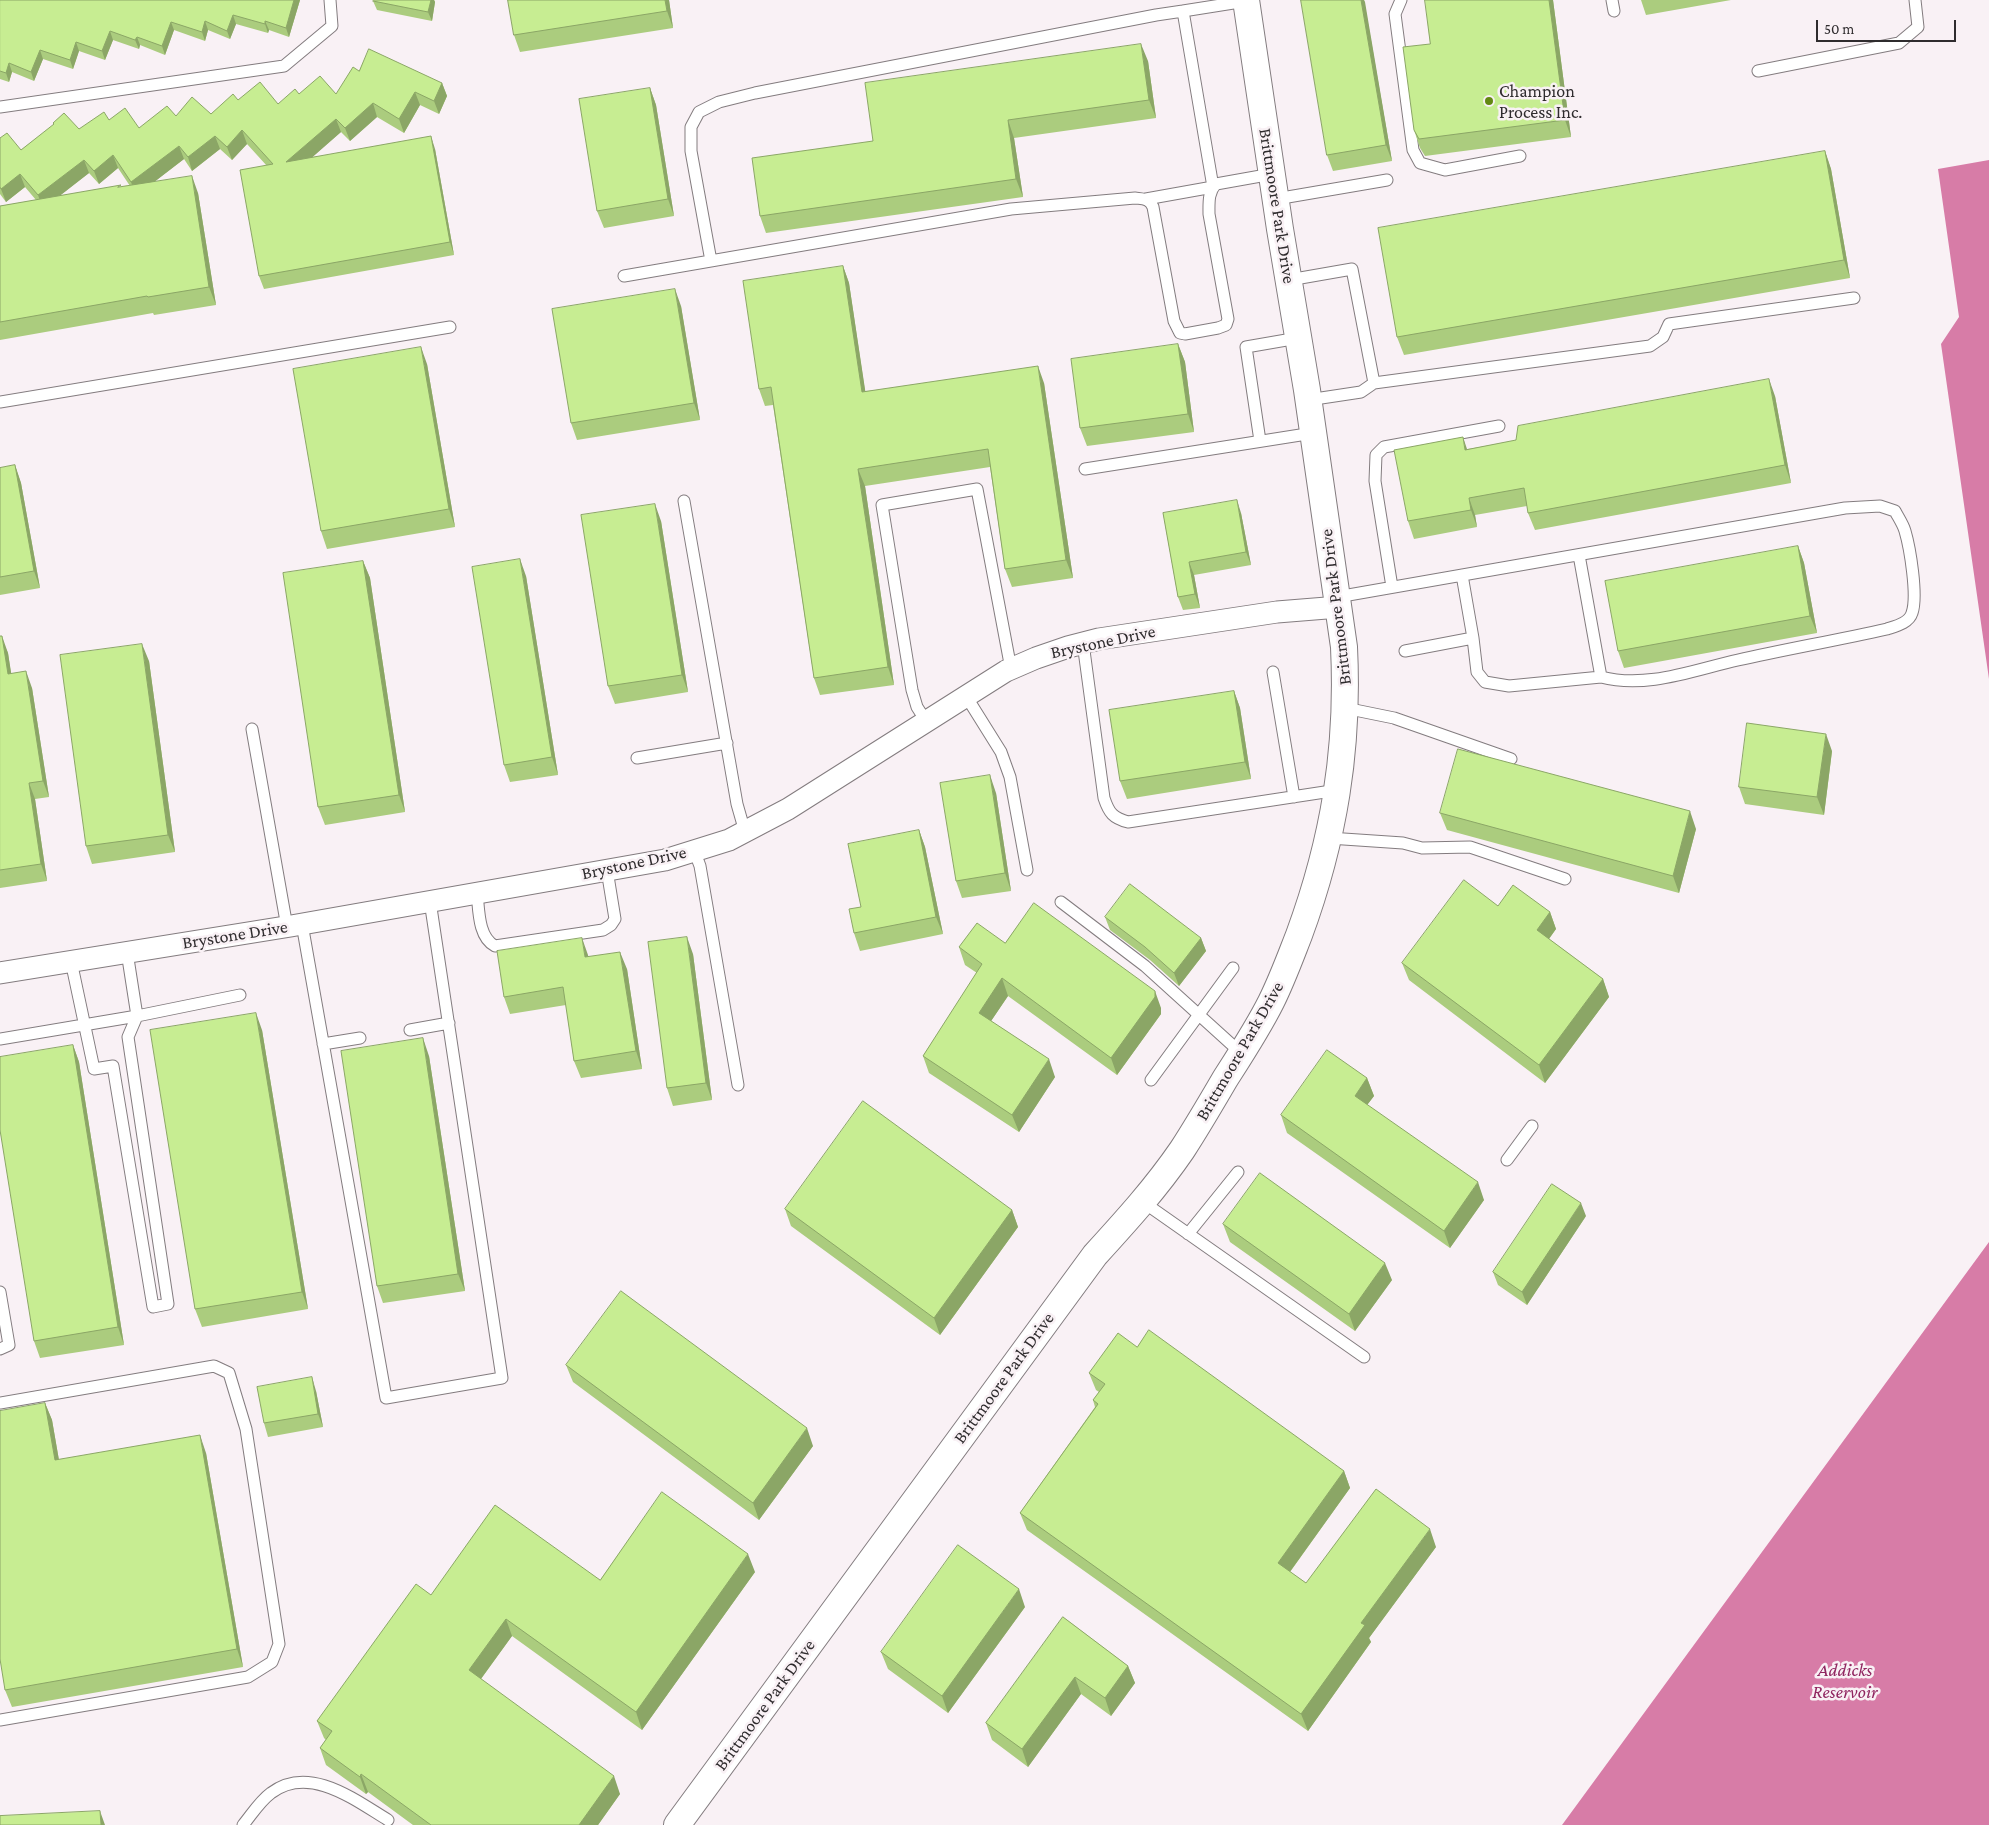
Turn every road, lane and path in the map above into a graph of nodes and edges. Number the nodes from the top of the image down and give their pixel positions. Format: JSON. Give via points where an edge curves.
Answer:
{"nodes":[{"id":1,"x":330,"y":0,"type":"edge"},
{"id":2,"x":1246,"y":0,"type":"edge"},
{"id":3,"x":1401,"y":0,"type":"edge"},
{"id":4,"x":1915,"y":0,"type":"edge"},
{"id":5,"x":1183,"y":11,"type":"junction"},
{"id":6,"x":1758,"y":72,"type":"dead end"},
{"id":7,"x":0,"y":107,"type":"edge"},
{"id":8,"x":1520,"y":156,"type":"dead end"},
{"id":9,"x":1387,"y":180,"type":"dead end"},
{"id":10,"x":1213,"y":187,"type":"junction"},
{"id":11,"x":1274,"y":187,"type":"junction"},
{"id":12,"x":1146,"y":199,"type":"junction"},
{"id":13,"x":711,"y":261,"type":"junction"},
{"id":14,"x":624,"y":276,"type":"dead end"},
{"id":15,"x":1288,"y":280,"type":"junction"},
{"id":16,"x":1854,"y":298,"type":"dead end"},
{"id":17,"x":450,"y":327,"type":"dead end"},
{"id":18,"x":1298,"y":338,"type":"junction"},
{"id":19,"x":1374,"y":383,"type":"junction"},
{"id":20,"x":1308,"y":400,"type":"junction"},
{"id":21,"x":0,"y":402,"type":"edge"},
{"id":22,"x":1500,"y":426,"type":"dead end"},
{"id":23,"x":1313,"y":433,"type":"junction"},
{"id":24,"x":1260,"y":440,"type":"junction"},
{"id":25,"x":1085,"y":469,"type":"dead end"},
{"id":26,"x":684,"y":501,"type":"dead end"},
{"id":27,"x":1579,"y":555,"type":"junction"},
{"id":28,"x":1462,"y":575,"type":"junction"},
{"id":29,"x":1392,"y":587,"type":"junction"},
{"id":30,"x":1338,"y":602,"type":"junction"},
{"id":31,"x":1473,"y":638,"type":"junction"},
{"id":32,"x":1083,"y":643,"type":"junction"},
{"id":33,"x":1404,"y":651,"type":"dead end"},
{"id":34,"x":1011,"y":669,"type":"junction"},
{"id":35,"x":1273,"y":672,"type":"dead end"},
{"id":36,"x":1601,"y":677,"type":"junction"},
{"id":37,"x":966,"y":696,"type":"junction"},
{"id":38,"x":1345,"y":708,"type":"junction"},
{"id":39,"x":926,"y":722,"type":"junction"},
{"id":40,"x":252,"y":729,"type":"dead end"},
{"id":41,"x":727,"y":743,"type":"junction"},
{"id":42,"x":637,"y":758,"type":"dead end"},
{"id":43,"x":1511,"y":759,"type":"dead end"},
{"id":44,"x":1338,"y":790,"type":"junction"},
{"id":45,"x":1294,"y":797,"type":"junction"},
{"id":46,"x":745,"y":832,"type":"junction"},
{"id":47,"x":1329,"y":838,"type":"junction"},
{"id":48,"x":694,"y":850,"type":"junction"},
{"id":49,"x":606,"y":870,"type":"junction"},
{"id":50,"x":1027,"y":870,"type":"dead end"},
{"id":51,"x":1565,"y":879,"type":"dead end"},
{"id":52,"x":477,"y":893,"type":"junction"},
{"id":53,"x":430,"y":901,"type":"junction"},
{"id":54,"x":1061,"y":902,"type":"dead end"},
{"id":55,"x":295,"y":926,"type":"junction"},
{"id":56,"x":127,"y":952,"type":"junction"},
{"id":57,"x":71,"y":962,"type":"junction"},
{"id":58,"x":1232,"y":968,"type":"dead end"},
{"id":59,"x":0,"y":973,"type":"edge"},
{"id":60,"x":240,"y":996,"type":"dead end"},
{"id":61,"x":137,"y":1016,"type":"junction"},
{"id":62,"x":1199,"y":1016,"type":"junction"},
{"id":63,"x":449,"y":1023,"type":"junction"},
{"id":64,"x":85,"y":1025,"type":"junction"},
{"id":65,"x":410,"y":1030,"type":"dead end"},
{"id":66,"x":360,"y":1038,"type":"dead end"},
{"id":67,"x":0,"y":1039,"type":"edge"},
{"id":68,"x":323,"y":1044,"type":"junction"},
{"id":69,"x":1241,"y":1053,"type":"junction"},
{"id":70,"x":1151,"y":1080,"type":"dead end"},
{"id":71,"x":738,"y":1085,"type":"dead end"},
{"id":72,"x":1532,"y":1126,"type":"dead end"},
{"id":73,"x":142,"y":1131,"type":"junction"},
{"id":74,"x":124,"y":1134,"type":"junction"},
{"id":75,"x":1507,"y":1160,"type":"dead end"},
{"id":76,"x":1238,"y":1172,"type":"dead end"},
{"id":77,"x":1143,"y":1202,"type":"junction"},
{"id":78,"x":1188,"y":1234,"type":"junction"},
{"id":79,"x":0,"y":1292,"type":"edge"},
{"id":80,"x":0,"y":1349,"type":"edge"},
{"id":81,"x":1364,"y":1357,"type":"dead end"},
{"id":82,"x":0,"y":1403,"type":"edge"},
{"id":83,"x":0,"y":1720,"type":"edge"},
{"id":84,"x":388,"y":1820,"type":"dead end"},
{"id":85,"x":243,"y":1825,"type":"edge"},
{"id":86,"x":677,"y":1825,"type":"edge"}],
"edges":[{"from":1,"to":7,"type":"lane","via":[[332,26],[284,66]]},
{"from":2,"to":5,"type":"lane"},
{"from":2,"to":11,"type":"street","name":"Brittmoore Park Drive"},
{"from":3,"to":8,"type":"lane","via":[[1396,14],[1413,150],[1420,163],[1444,170]]},
{"from":4,"to":6,"type":"lane","via":[[1918,27],[1899,43]]},
{"from":5,"to":10,"type":"lane"},
{"from":5,"to":13,"type":"lane","via":[[755,93],[719,102],[699,112],[690,127],[690,150]]},
{"from":9,"to":11,"type":"lane"},
{"from":10,"to":11,"type":"lane","via":[[1216,184]]},
{"from":10,"to":12,"type":"lane"},
{"from":10,"to":12,"type":"lane","via":[[1209,214],[1228,319],[1226,325],[1218,328],[1185,334],[1180,333],[1174,322],[1153,207]]},
{"from":11,"to":15,"type":"street","name":"Brittmoore Park Drive"},
{"from":12,"to":13,"type":"lane","via":[[1011,209]]},
{"from":13,"to":14,"type":"lane"},
{"from":15,"to":18,"type":"street","name":"Brittmoore Park Drive"},
{"from":15,"to":19,"type":"lane","via":[[1352,269]]},
{"from":16,"to":19,"type":"lane","via":[[1669,324],[1662,337],[1650,346]]},
{"from":17,"to":21,"type":"lane"},
{"from":18,"to":20,"type":"street","name":"Brittmoore Park Drive"},
{"from":18,"to":24,"type":"lane","via":[[1246,347]]},
{"from":19,"to":20,"type":"lane","via":[[1361,392]]},
{"from":20,"to":23,"type":"street","name":"Brittmoore Park Drive"},
{"from":22,"to":29,"type":"lane","via":[[1384,447],[1376,455],[1375,481]]},
{"from":23,"to":24,"type":"lane"},
{"from":23,"to":30,"type":"street","name":"Brittmoore Park Drive"},
{"from":24,"to":25,"type":"lane"},
{"from":26,"to":41,"type":"lane"},
{"from":27,"to":28,"type":"lane"},
{"from":27,"to":36,"type":"lane"},
{"from":27,"to":36,"type":"lane","via":[[1846,508],[1880,506],[1895,511],[1905,530],[1914,595],[1912,614],[1904,622],[1887,629],[1676,676],[1638,682]]},
{"from":28,"to":29,"type":"lane"},
{"from":28,"to":31,"type":"lane"},
{"from":29,"to":30,"type":"lane"},
{"from":30,"to":32,"type":"street","name":"Brystone Drive"},
{"from":30,"to":38,"type":"street","name":"Brittmoore Park Drive","via":[[1344,647]]},
{"from":31,"to":33,"type":"lane"},
{"from":31,"to":36,"type":"lane","via":[[1477,672],[1485,682],[1509,686]]},
{"from":32,"to":34,"type":"street","name":"Brystone Drive"},
{"from":32,"to":45,"type":"lane","via":[[1104,798],[1108,811],[1116,819],[1128,822]]},
{"from":34,"to":37,"type":"street","name":"Brystone Drive"},
{"from":34,"to":39,"type":"lane","via":[[977,489],[882,505],[912,690]]},
{"from":35,"to":45,"type":"lane"},
{"from":37,"to":39,"type":"street","name":"Brystone Drive"},
{"from":37,"to":50,"type":"lane","via":[[1001,752],[1010,777]]},
{"from":38,"to":43,"type":"lane","via":[[1394,718]]},
{"from":38,"to":44,"type":"street","name":"Brittmoore Park Drive"},
{"from":39,"to":46,"type":"street","name":"Brystone Drive","via":[[788,809]]},
{"from":40,"to":55,"type":"lane"},
{"from":41,"to":42,"type":"lane"},
{"from":41,"to":46,"type":"lane"},
{"from":44,"to":45,"type":"lane"},
{"from":44,"to":47,"type":"street","name":"Brittmoore Park Drive"},
{"from":46,"to":48,"type":"street","name":"Brystone Drive"},
{"from":47,"to":51,"type":"lane","via":[[1403,843],[1422,848],[1470,847]]},
{"from":47,"to":69,"type":"street","name":"Brittmoore Park Drive","via":[[1306,916],[1284,974],[1263,1018]]},
{"from":48,"to":49,"type":"street","name":"Brystone Drive","via":[[665,860]]},
{"from":48,"to":71,"type":"lane","via":[[700,866]]},
{"from":49,"to":52,"type":"street","name":"Brystone Drive"},
{"from":49,"to":52,"type":"lane","via":[[615,919],[603,930],[495,946],[485,937]]},
{"from":52,"to":53,"type":"street","name":"Brystone Drive"},
{"from":53,"to":55,"type":"street","name":"Brystone Drive"},
{"from":53,"to":63,"type":"lane"},
{"from":54,"to":62,"type":"lane","via":[[1145,966]]},
{"from":55,"to":56,"type":"street","name":"Brystone Drive"},
{"from":55,"to":68,"type":"lane"},
{"from":56,"to":57,"type":"street","name":"Brystone Drive"},
{"from":56,"to":61,"type":"lane"},
{"from":57,"to":59,"type":"street","name":"Brystone Drive"},
{"from":57,"to":64,"type":"lane"},
{"from":58,"to":62,"type":"lane"},
{"from":60,"to":61,"type":"lane"},
{"from":61,"to":64,"type":"lane"},
{"from":61,"to":73,"type":"lane","via":[[128,1037]]},
{"from":62,"to":69,"type":"lane"},
{"from":62,"to":70,"type":"lane"},
{"from":63,"to":65,"type":"lane"},
{"from":63,"to":68,"type":"lane","via":[[502,1378],[386,1398]]},
{"from":64,"to":67,"type":"lane"},
{"from":64,"to":74,"type":"lane","via":[[94,1069],[113,1066]]},
{"from":66,"to":68,"type":"lane"},
{"from":69,"to":77,"type":"street","name":"Brittmoore Park Drive","via":[[1182,1150]]},
{"from":72,"to":75,"type":"lane"},
{"from":73,"to":74,"type":"lane"},
{"from":73,"to":74,"type":"lane","via":[[168,1304],[153,1307]]},
{"from":76,"to":78,"type":"lane"},
{"from":77,"to":78,"type":"lane"},
{"from":77,"to":86,"type":"street","name":"Brittmoore Park Drive","via":[[1096,1255]]},
{"from":78,"to":81,"type":"lane"},
{"from":79,"to":80,"type":"lane","via":[[9,1345]]},
{"from":82,"to":83,"type":"lane","via":[[214,1366],[229,1373],[246,1429],[278,1644],[272,1662],[248,1677]]},
{"from":84,"to":85,"type":"lane","via":[[328,1786],[308,1782],[288,1784],[272,1792]]}]}
